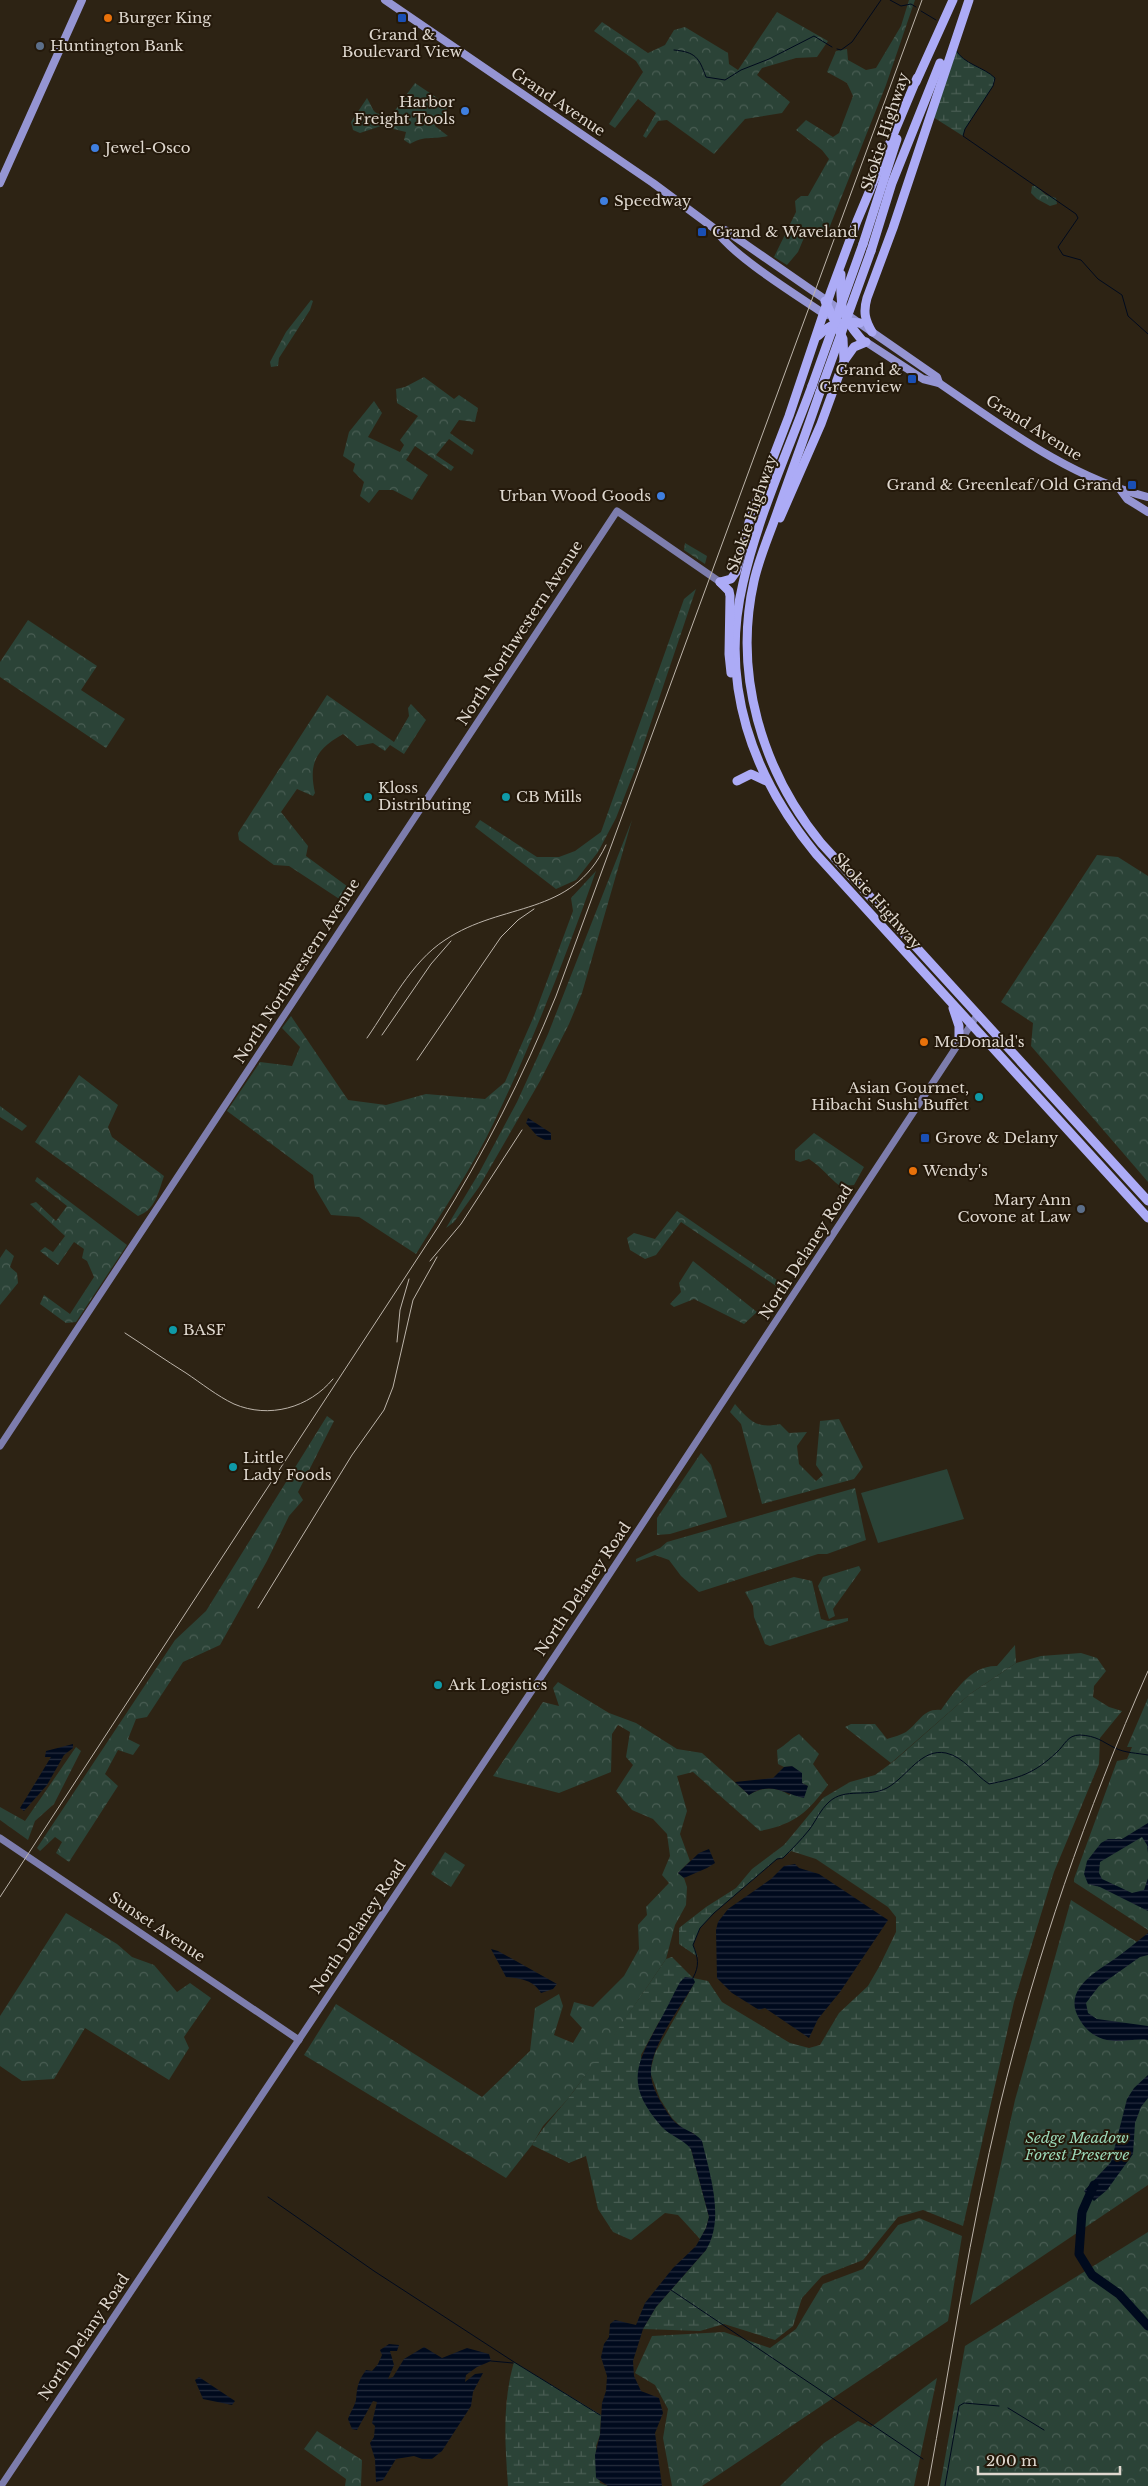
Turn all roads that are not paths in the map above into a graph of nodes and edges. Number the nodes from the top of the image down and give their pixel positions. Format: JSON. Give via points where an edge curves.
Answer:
{"nodes":[{"id":1,"x":82,"y":0,"type":"edge"},
{"id":2,"x":386,"y":0,"type":"edge"},
{"id":3,"x":948,"y":0,"type":"edge"},
{"id":4,"x":953,"y":0,"type":"edge"},
{"id":5,"x":969,"y":0,"type":"edge"},
{"id":6,"x":927,"y":53,"type":"junction"},
{"id":7,"x":917,"y":78,"type":"junction"},
{"id":8,"x":0,"y":183,"type":"edge"},
{"id":9,"x":715,"y":228,"type":"junction"},
{"id":10,"x":842,"y":264,"type":"junction"},
{"id":11,"x":867,"y":298,"type":"junction"},
{"id":12,"x":833,"y":313,"type":"junction"},
{"id":13,"x":860,"y":323,"type":"joint"},
{"id":14,"x":872,"y":332,"type":"junction"},
{"id":15,"x":816,"y":338,"type":"junction"},
{"id":16,"x":863,"y":340,"type":"junction"},
{"id":17,"x":844,"y":361,"type":"junction"},
{"id":18,"x":939,"y":383,"type":"junction"},
{"id":19,"x":789,"y":416,"type":"junction"},
{"id":20,"x":1119,"y":488,"type":"junction"},
{"id":21,"x":1148,"y":497,"type":"edge"},
{"id":22,"x":1148,"y":512,"type":"edge"},
{"id":23,"x":759,"y":564,"type":"junction"},
{"id":24,"x":720,"y":582,"type":"junction"},
{"id":25,"x":742,"y":585,"type":"junction"},
{"id":26,"x":742,"y":714,"type":"junction"},
{"id":27,"x":737,"y":781,"type":"dead end"},
{"id":28,"x":766,"y":781,"type":"junction"},
{"id":29,"x":952,"y":1003,"type":"junction"},
{"id":30,"x":978,"y":1014,"type":"junction"},
{"id":31,"x":971,"y":1024,"type":"junction"},
{"id":32,"x":959,"y":1044,"type":"junction"},
{"id":33,"x":1148,"y":1201,"type":"edge"},
{"id":34,"x":1148,"y":1218,"type":"edge"},
{"id":35,"x":0,"y":1446,"type":"edge"},
{"id":36,"x":0,"y":1838,"type":"edge"},
{"id":37,"x":299,"y":2040,"type":"junction"},
{"id":38,"x":190,"y":2203,"type":"joint"},
{"id":39,"x":1,"y":2486,"type":"edge"}],
"edges":[{"from":1,"to":8,"type":"main road"},
{"from":2,"to":9,"type":"main road","name":"Grand Avenue"},
{"from":3,"to":6,"type":"highway"},
{"from":4,"to":6,"type":"highway","name":"Skokie Highway"},
{"from":5,"to":11,"type":"highway"},
{"from":5,"to":23,"type":"highway","name":"Skokie Highway","bridge":true,"via":[[892,183],[871,251]]},
{"from":6,"to":7,"type":"highway","name":"Skokie Highway"},
{"from":7,"to":10,"type":"highway"},
{"from":7,"to":25,"type":"highway","name":"Skokie Highway","bridge":true,"via":[[863,244]]},
{"from":9,"to":12,"type":"main road","name":"Grand Avenue","via":[[725,230]]},
{"from":9,"to":12,"type":"main road","name":"Grand Avenue","via":[[721,239]]},
{"from":10,"to":12,"type":"highway"},
{"from":10,"to":12,"type":"highway"},
{"from":11,"to":12,"type":"highway","via":[[856,310]]},
{"from":11,"to":14,"type":"highway","via":[[865,317]]},
{"from":12,"to":13,"type":"highway"},
{"from":12,"to":15,"type":"highway"},
{"from":12,"to":15,"type":"highway","via":[[827,327]]},
{"from":12,"to":16,"type":"highway"},
{"from":12,"to":17,"type":"highway","via":[[844,339]]},
{"from":13,"to":14,"type":"main road","name":"Grand Avenue"},
{"from":14,"to":18,"type":"main road","name":"Grand Avenue","via":[[937,376]]},
{"from":15,"to":19,"type":"highway"},
{"from":16,"to":17,"type":"highway","via":[[854,346]]},
{"from":16,"to":18,"type":"main road","name":"Grand Avenue","via":[[923,379]]},
{"from":17,"to":23,"type":"highway","via":[[799,478]]},
{"from":18,"to":20,"type":"main road","name":"Grand Avenue","via":[[1062,464]]},
{"from":19,"to":24,"type":"highway","via":[[751,514],[736,572],[731,579]]},
{"from":19,"to":25,"type":"highway","via":[[748,547]]},
{"from":20,"to":21,"type":"main road","name":"Grand Avenue"},
{"from":20,"to":22,"type":"main road","via":[[1127,499]]},
{"from":23,"to":30,"type":"highway","name":"Skokie Highway","via":[[749,617],[749,675],[760,729],[780,781],[798,813],[821,843]]},
{"from":24,"to":26,"type":"highway","via":[[730,596],[729,654]]},
{"from":24,"to":35,"type":"street","name":"North Northwestern Avenue","via":[[616,511]]},
{"from":25,"to":26,"type":"highway","name":"Skokie Highway","via":[[736,643],[736,674]]},
{"from":26,"to":28,"type":"highway","name":"Skokie Highway"},
{"from":27,"to":28,"type":"highway","via":[[751,774]]},
{"from":28,"to":29,"type":"highway","name":"Skokie Highway","via":[[791,822],[816,854]]},
{"from":29,"to":31,"type":"highway","name":"Skokie Highway"},
{"from":29,"to":32,"type":"highway","via":[[960,1026]]},
{"from":30,"to":31,"type":"street","name":"North Delaney Road"},
{"from":30,"to":33,"type":"highway","name":"Skokie Highway"},
{"from":31,"to":32,"type":"street","name":"North Delaney Road"},
{"from":31,"to":34,"type":"highway","name":"Skokie Highway"},
{"from":32,"to":37,"type":"street","name":"North Delaney Road"},
{"from":36,"to":37,"type":"street","name":"Sunset Avenue"},
{"from":37,"to":38,"type":"street","name":"North Delaney Road"},
{"from":38,"to":39,"type":"street","name":"North Delany Road"}]}
